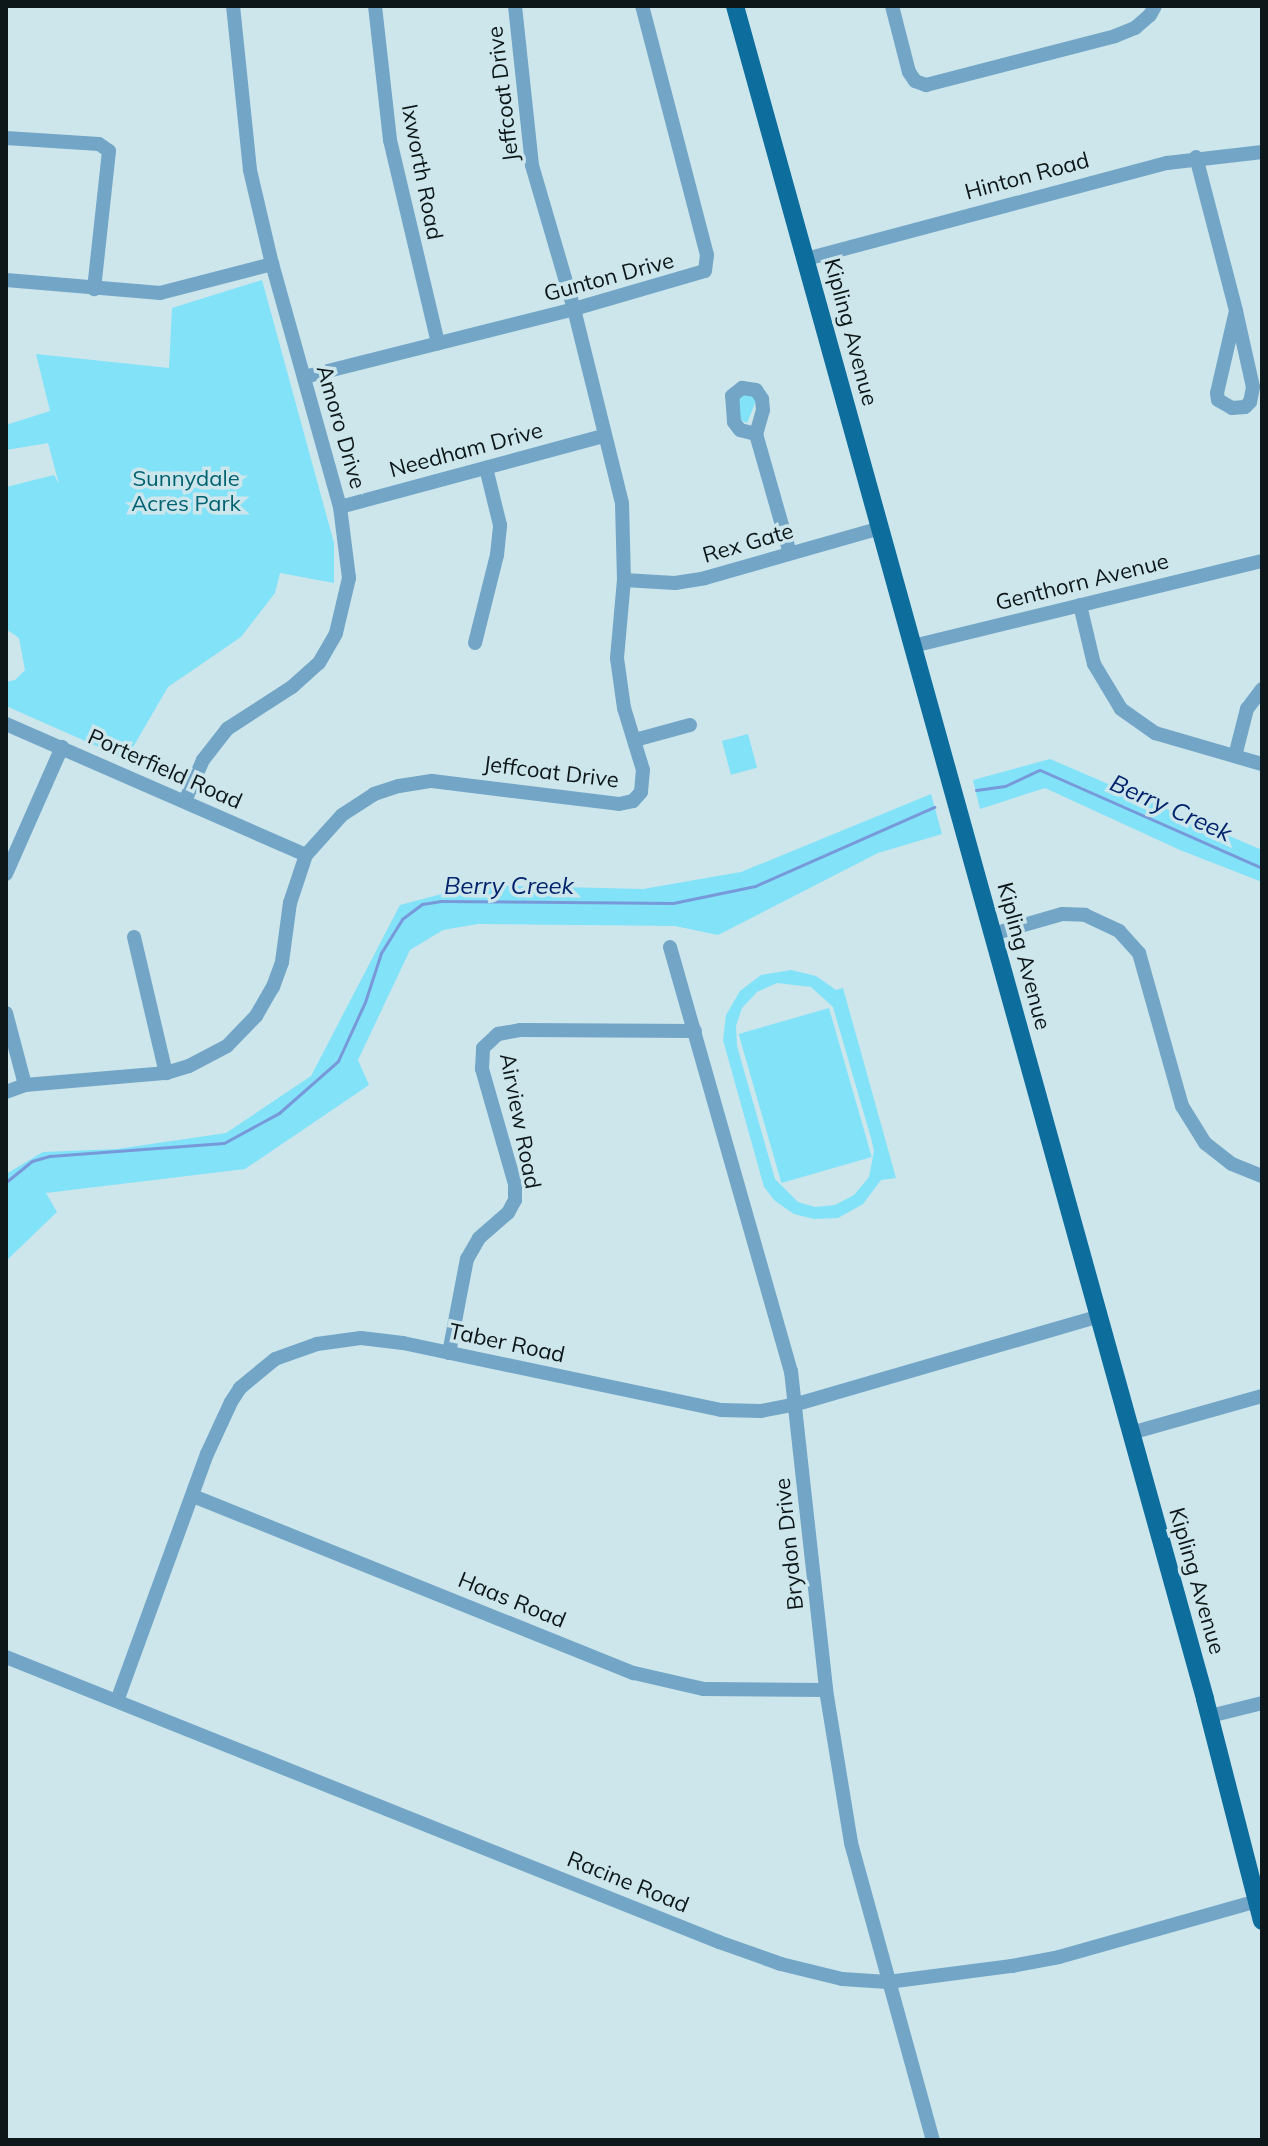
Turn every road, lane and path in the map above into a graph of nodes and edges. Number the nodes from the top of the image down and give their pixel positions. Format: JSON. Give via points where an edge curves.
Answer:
{"nodes":[{"id":1,"x":233,"y":6,"type":"edge"},
{"id":2,"x":375,"y":6,"type":"edge"},
{"id":3,"x":515,"y":6,"type":"edge"},
{"id":4,"x":642,"y":6,"type":"edge"},
{"id":5,"x":735,"y":6,"type":"edge"},
{"id":6,"x":892,"y":6,"type":"edge"},
{"id":7,"x":1155,"y":6,"type":"edge"},
{"id":8,"x":6,"y":138,"type":"edge"},
{"id":9,"x":1262,"y":152,"type":"edge"},
{"id":10,"x":1196,"y":157,"type":"junction"},
{"id":11,"x":806,"y":259,"type":"junction"},
{"id":12,"x":272,"y":264,"type":"junction"},
{"id":13,"x":6,"y":280,"type":"edge"},
{"id":14,"x":94,"y":289,"type":"junction"},
{"id":15,"x":574,"y":309,"type":"junction"},
{"id":16,"x":1236,"y":311,"type":"junction"},
{"id":17,"x":438,"y":343,"type":"junction"},
{"id":18,"x":304,"y":377,"type":"junction"},
{"id":19,"x":756,"y":434,"type":"dead end"},
{"id":20,"x":604,"y":436,"type":"junction"},
{"id":21,"x":486,"y":468,"type":"junction"},
{"id":22,"x":340,"y":507,"type":"junction"},
{"id":23,"x":881,"y":528,"type":"junction"},
{"id":24,"x":790,"y":553,"type":"junction"},
{"id":25,"x":1262,"y":561,"type":"edge"},
{"id":26,"x":624,"y":580,"type":"junction"},
{"id":27,"x":1080,"y":605,"type":"junction"},
{"id":28,"x":475,"y":643,"type":"dead end"},
{"id":29,"x":913,"y":646,"type":"junction"},
{"id":30,"x":1262,"y":689,"type":"edge"},
{"id":31,"x":6,"y":724,"type":"edge"},
{"id":32,"x":690,"y":725,"type":"dead end"},
{"id":33,"x":635,"y":740,"type":"junction"},
{"id":34,"x":62,"y":747,"type":"junction"},
{"id":35,"x":1235,"y":756,"type":"junction"},
{"id":36,"x":1262,"y":764,"type":"edge"},
{"id":37,"x":185,"y":801,"type":"junction"},
{"id":38,"x":10,"y":850,"type":"edge"},
{"id":39,"x":306,"y":855,"type":"junction"},
{"id":40,"x":6,"y":874,"type":"edge"},
{"id":41,"x":993,"y":934,"type":"junction"},
{"id":42,"x":134,"y":937,"type":"dead end"},
{"id":43,"x":670,"y":947,"type":"dead end"},
{"id":44,"x":6,"y":1013,"type":"edge"},
{"id":45,"x":695,"y":1031,"type":"junction"},
{"id":46,"x":166,"y":1073,"type":"junction"},
{"id":47,"x":25,"y":1085,"type":"junction"},
{"id":48,"x":6,"y":1092,"type":"edge"},
{"id":49,"x":1262,"y":1176,"type":"edge"},
{"id":50,"x":1099,"y":1316,"type":"junction"},
{"id":51,"x":449,"y":1353,"type":"junction"},
{"id":52,"x":1262,"y":1397,"type":"edge"},
{"id":53,"x":797,"y":1404,"type":"junction"},
{"id":54,"x":1131,"y":1433,"type":"junction"},
{"id":55,"x":193,"y":1496,"type":"junction"},
{"id":56,"x":6,"y":1657,"type":"edge"},
{"id":57,"x":826,"y":1690,"type":"junction"},
{"id":58,"x":117,"y":1701,"type":"junction"},
{"id":59,"x":1262,"y":1703,"type":"edge"},
{"id":60,"x":1210,"y":1716,"type":"junction"},
{"id":61,"x":1257,"y":1901,"type":"junction"},
{"id":62,"x":1262,"y":1921,"type":"edge"},
{"id":63,"x":888,"y":1982,"type":"junction"},
{"id":64,"x":933,"y":2140,"type":"edge"}],
"edges":[{"from":1,"to":12,"type":"street","name":"Amoro Drive","via":[[250,170]]},
{"from":2,"to":17,"type":"street","name":"Ixworth Road","via":[[392,153]]},
{"from":3,"to":15,"type":"street","name":"Jeffcoat Drive","via":[[532,165]]},
{"from":4,"to":15,"type":"street","name":"Gunton Drive","via":[[707,255],[705,271]]},
{"from":5,"to":11,"type":"main road","name":"Kipling Avenue"},
{"from":6,"to":7,"type":"street","via":[[909,72],[926,85],[1115,36],[1135,28]]},
{"from":8,"to":14,"type":"street","via":[[99,144],[109,151]]},
{"from":9,"to":10,"type":"street","name":"Hinton Road"},
{"from":10,"to":11,"type":"street","name":"Hinton Road"},
{"from":10,"to":16,"type":"street"},
{"from":11,"to":23,"type":"main road","name":"Kipling Avenue"},
{"from":12,"to":14,"type":"street","via":[[160,293]]},
{"from":12,"to":18,"type":"street","name":"Amoro Drive"},
{"from":13,"to":14,"type":"street"},
{"from":15,"to":17,"type":"street","name":"Gunton Drive"},
{"from":15,"to":20,"type":"street","name":"Jeffcoat Drive"},
{"from":16,"to":16,"type":"street","via":[[1253,387],[1250,402],[1232,408],[1218,400],[1217,393]]},
{"from":17,"to":18,"type":"street","name":"Gunton Drive"},
{"from":18,"to":22,"type":"street","name":"Amoro Drive"},
{"from":19,"to":24,"type":"street"},
{"from":20,"to":21,"type":"street","name":"Needham Drive"},
{"from":20,"to":26,"type":"street","name":"Jeffcoat Drive","via":[[622,503]]},
{"from":21,"to":22,"type":"street","name":"Needham Drive"},
{"from":21,"to":28,"type":"street","via":[[500,525]]},
{"from":22,"to":37,"type":"street","name":"Amoro Drive","via":[[349,578],[329,647],[308,675],[227,729],[214,743]]},
{"from":23,"to":24,"type":"street","name":"Rex Gate"},
{"from":23,"to":29,"type":"main road","name":"Kipling Avenue"},
{"from":24,"to":26,"type":"street","name":"Rex Gate","via":[[690,581]]},
{"from":25,"to":27,"type":"street","name":"Genthorn Avenue"},
{"from":26,"to":33,"type":"street","name":"Jeffcoat Drive","via":[[617,658]]},
{"from":27,"to":29,"type":"street","name":"Genthorn Avenue"},
{"from":27,"to":35,"type":"street","via":[[1094,664],[1121,709],[1155,733]]},
{"from":29,"to":41,"type":"main road","name":"Kipling Avenue"},
{"from":30,"to":35,"type":"street","via":[[1247,709]]},
{"from":31,"to":34,"type":"street","name":"Porterfield Road"},
{"from":32,"to":33,"type":"street"},
{"from":33,"to":39,"type":"street","name":"Jeffcoat Drive","via":[[644,782],[640,795],[628,803],[454,782],[413,783],[352,807]]},
{"from":34,"to":37,"type":"street","name":"Porterfield Road"},
{"from":34,"to":38,"type":"street"},
{"from":35,"to":36,"type":"street"},
{"from":37,"to":39,"type":"street","name":"Porterfield Road"},
{"from":38,"to":40,"type":"street"},
{"from":39,"to":46,"type":"street","name":"Jeffcoat Drive","via":[[290,903],[282,962],[263,1006],[227,1046]]},
{"from":41,"to":49,"type":"street","via":[[1062,914],[1085,915],[1119,931],[1139,953],[1182,1106],[1205,1143],[1232,1164]]},
{"from":41,"to":50,"type":"main road","name":"Kipling Avenue"},
{"from":42,"to":46,"type":"street"},
{"from":43,"to":45,"type":"street","name":"Brydon Drive"},
{"from":44,"to":47,"type":"street"},
{"from":45,"to":51,"type":"street","name":"Airview Road","via":[[520,1030],[498,1034],[483,1048],[482,1069],[515,1200],[467,1259]]},
{"from":45,"to":53,"type":"street","name":"Brydon Drive"},
{"from":46,"to":47,"type":"street","name":"Jeffcoat Drive"},
{"from":47,"to":48,"type":"street","name":"Jeffcoat Drive"},
{"from":50,"to":53,"type":"street","name":"Taber Road"},
{"from":50,"to":54,"type":"main road","name":"Kipling Avenue"},
{"from":51,"to":53,"type":"street","name":"Taber Road","via":[[721,1410],[761,1411]]},
{"from":51,"to":55,"type":"street","name":"Taber Road","via":[[361,1338],[317,1344],[275,1359],[231,1402]]},
{"from":52,"to":54,"type":"street"},
{"from":53,"to":57,"type":"street","name":"Brydon Drive"},
{"from":54,"to":60,"type":"main road","name":"Kipling Avenue"},
{"from":55,"to":57,"type":"street","name":"Haas Road","via":[[634,1673],[704,1689]]},
{"from":55,"to":58,"type":"street","name":"Taber Road"},
{"from":56,"to":58,"type":"street","name":"Racine Road"},
{"from":57,"to":63,"type":"street","name":"Brydon Drive","via":[[851,1843]]},
{"from":58,"to":63,"type":"street","name":"Racine Road","via":[[731,1946],[842,1979]]},
{"from":59,"to":60,"type":"street"},
{"from":60,"to":61,"type":"main road","name":"Kipling Avenue"},
{"from":61,"to":62,"type":"main road","name":"Kipling Avenue"},
{"from":61,"to":63,"type":"street","name":"Racine Road","via":[[1059,1957]]},
{"from":63,"to":64,"type":"street","name":"Brydon Drive"}]}
